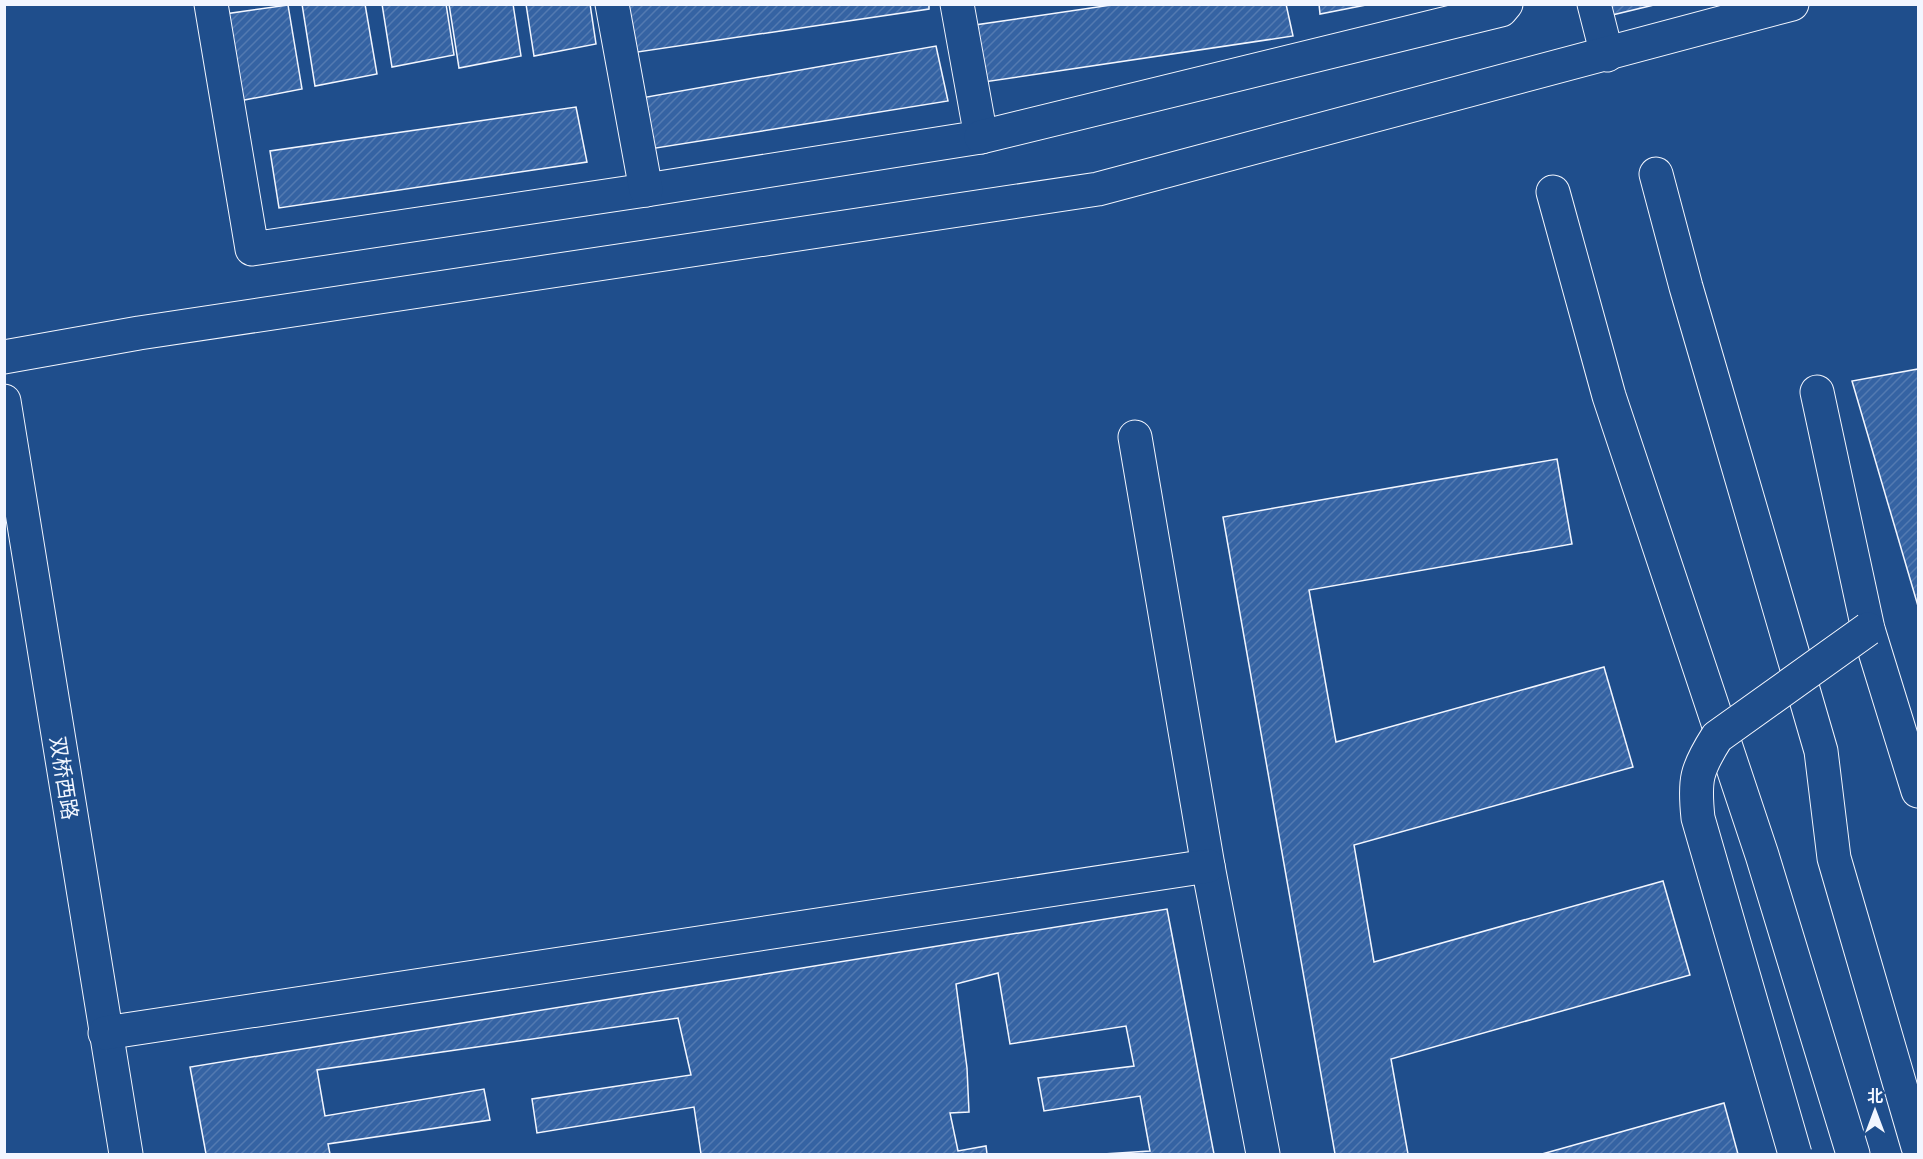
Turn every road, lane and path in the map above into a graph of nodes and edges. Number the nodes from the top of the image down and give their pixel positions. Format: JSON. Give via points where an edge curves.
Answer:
{"nodes":[{"id":1,"x":211,"y":4,"type":"edge"},
{"id":2,"x":612,"y":4,"type":"edge"},
{"id":3,"x":957,"y":4,"type":"edge"},
{"id":4,"x":1506,"y":4,"type":"edge"},
{"id":5,"x":1594,"y":4,"type":"edge"},
{"id":6,"x":1792,"y":4,"type":"edge"},
{"id":7,"x":1607,"y":55,"type":"junction"},
{"id":8,"x":981,"y":136,"type":"junction"},
{"id":9,"x":1656,"y":174,"type":"dead end"},
{"id":10,"x":646,"y":190,"type":"junction"},
{"id":11,"x":1553,"y":192,"type":"dead end"},
{"id":12,"x":4,"y":357,"type":"edge"},
{"id":13,"x":1817,"y":392,"type":"dead end"},
{"id":14,"x":4,"y":401,"type":"edge"},
{"id":15,"x":1135,"y":437,"type":"dead end"},
{"id":16,"x":1868,"y":629,"type":"junction"},
{"id":17,"x":1918,"y":790,"type":"edge"},
{"id":18,"x":1208,"y":866,"type":"junction"},
{"id":19,"x":105,"y":1033,"type":"junction"},
{"id":20,"x":1918,"y":1147,"type":"edge"},
{"id":21,"x":126,"y":1155,"type":"edge"},
{"id":22,"x":1263,"y":1155,"type":"edge"},
{"id":23,"x":1796,"y":1155,"type":"edge"},
{"id":24,"x":1853,"y":1155,"type":"edge"}],
"edges":[{"from":1,"to":10,"type":"street","via":[[252,249]]},
{"from":2,"to":10,"type":"street"},
{"from":3,"to":8,"type":"street"},
{"from":4,"to":8,"type":"street","via":[[1501,10]]},
{"from":5,"to":7,"type":"street"},
{"from":6,"to":7,"type":"street"},
{"from":7,"to":12,"type":"street","via":[[1098,189],[139,333]]},
{"from":8,"to":10,"type":"street"},
{"from":9,"to":20,"type":"street","via":[[1821,751],[1834,858]]},
{"from":11,"to":24,"type":"street","via":[[1609,396],[1762,855]]},
{"from":13,"to":16,"type":"street"},
{"from":14,"to":19,"type":"street","name":"双桥西路"},
{"from":15,"to":18,"type":"street"},
{"from":16,"to":17,"type":"street"},
{"from":16,"to":23,"type":"street","bridge":true,"via":[[1717,737],[1702,761],[1695,790],[1698,818]]},
{"from":18,"to":19,"type":"street"},
{"from":18,"to":22,"type":"street"},
{"from":19,"to":21,"type":"street","name":"双桥西路"}]}
